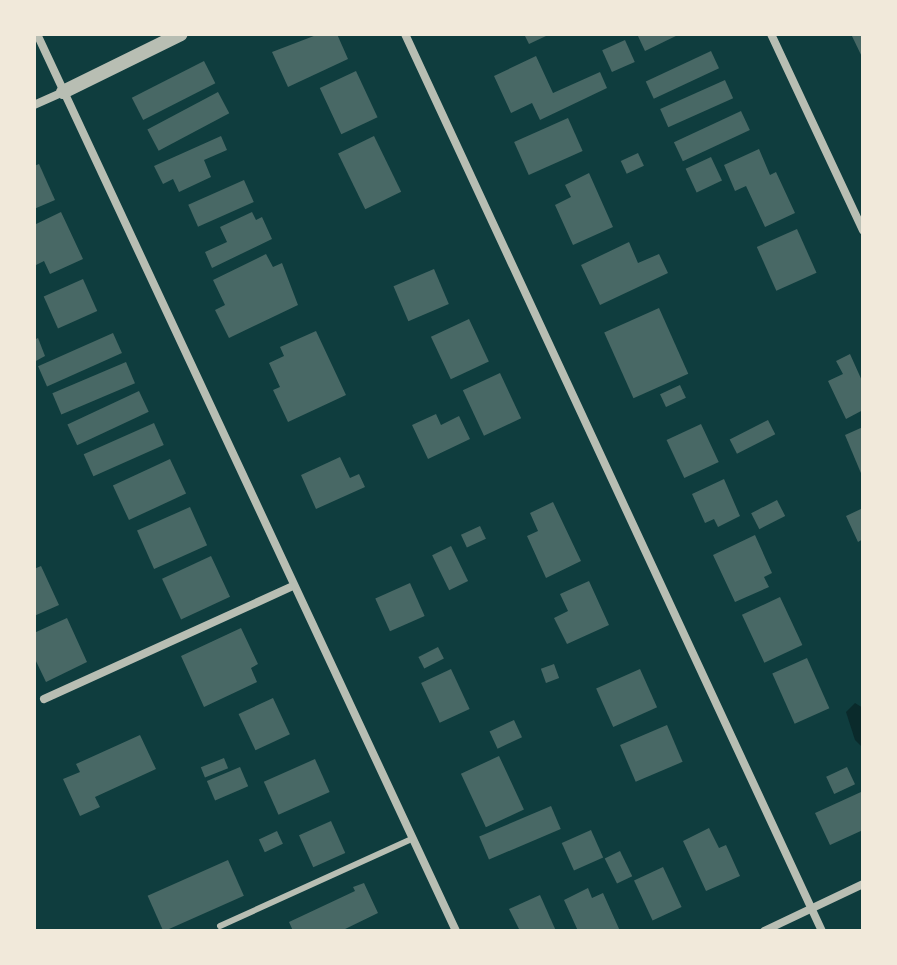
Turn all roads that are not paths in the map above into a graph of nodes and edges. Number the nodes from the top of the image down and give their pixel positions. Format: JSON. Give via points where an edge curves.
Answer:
{"nodes":[{"id":1,"x":37,"y":34,"type":"edge"},
{"id":2,"x":181,"y":34,"type":"edge"},
{"id":3,"x":405,"y":34,"type":"edge"},
{"id":4,"x":771,"y":34,"type":"edge"},
{"id":5,"x":63,"y":92,"type":"junction"},
{"id":6,"x":34,"y":105,"type":"edge"},
{"id":7,"x":863,"y":230,"type":"edge"},
{"id":8,"x":293,"y":586,"type":"junction"},
{"id":9,"x":44,"y":699,"type":"dead end"},
{"id":10,"x":412,"y":839,"type":"junction"},
{"id":11,"x":863,"y":884,"type":"edge"},
{"id":12,"x":812,"y":908,"type":"junction"},
{"id":13,"x":220,"y":926,"type":"dead end"},
{"id":14,"x":456,"y":931,"type":"edge"},
{"id":15,"x":764,"y":931,"type":"edge"},
{"id":16,"x":822,"y":931,"type":"edge"}],
"edges":[{"from":1,"to":5,"type":"street"},
{"from":2,"to":5,"type":"street"},
{"from":3,"to":12,"type":"street"},
{"from":4,"to":7,"type":"street"},
{"from":5,"to":6,"type":"street"},
{"from":5,"to":8,"type":"street"},
{"from":8,"to":9,"type":"street"},
{"from":8,"to":10,"type":"street"},
{"from":10,"to":13,"type":"lane"},
{"from":10,"to":14,"type":"street"},
{"from":11,"to":12,"type":"street"},
{"from":12,"to":15,"type":"street"},
{"from":12,"to":16,"type":"street"}]}
